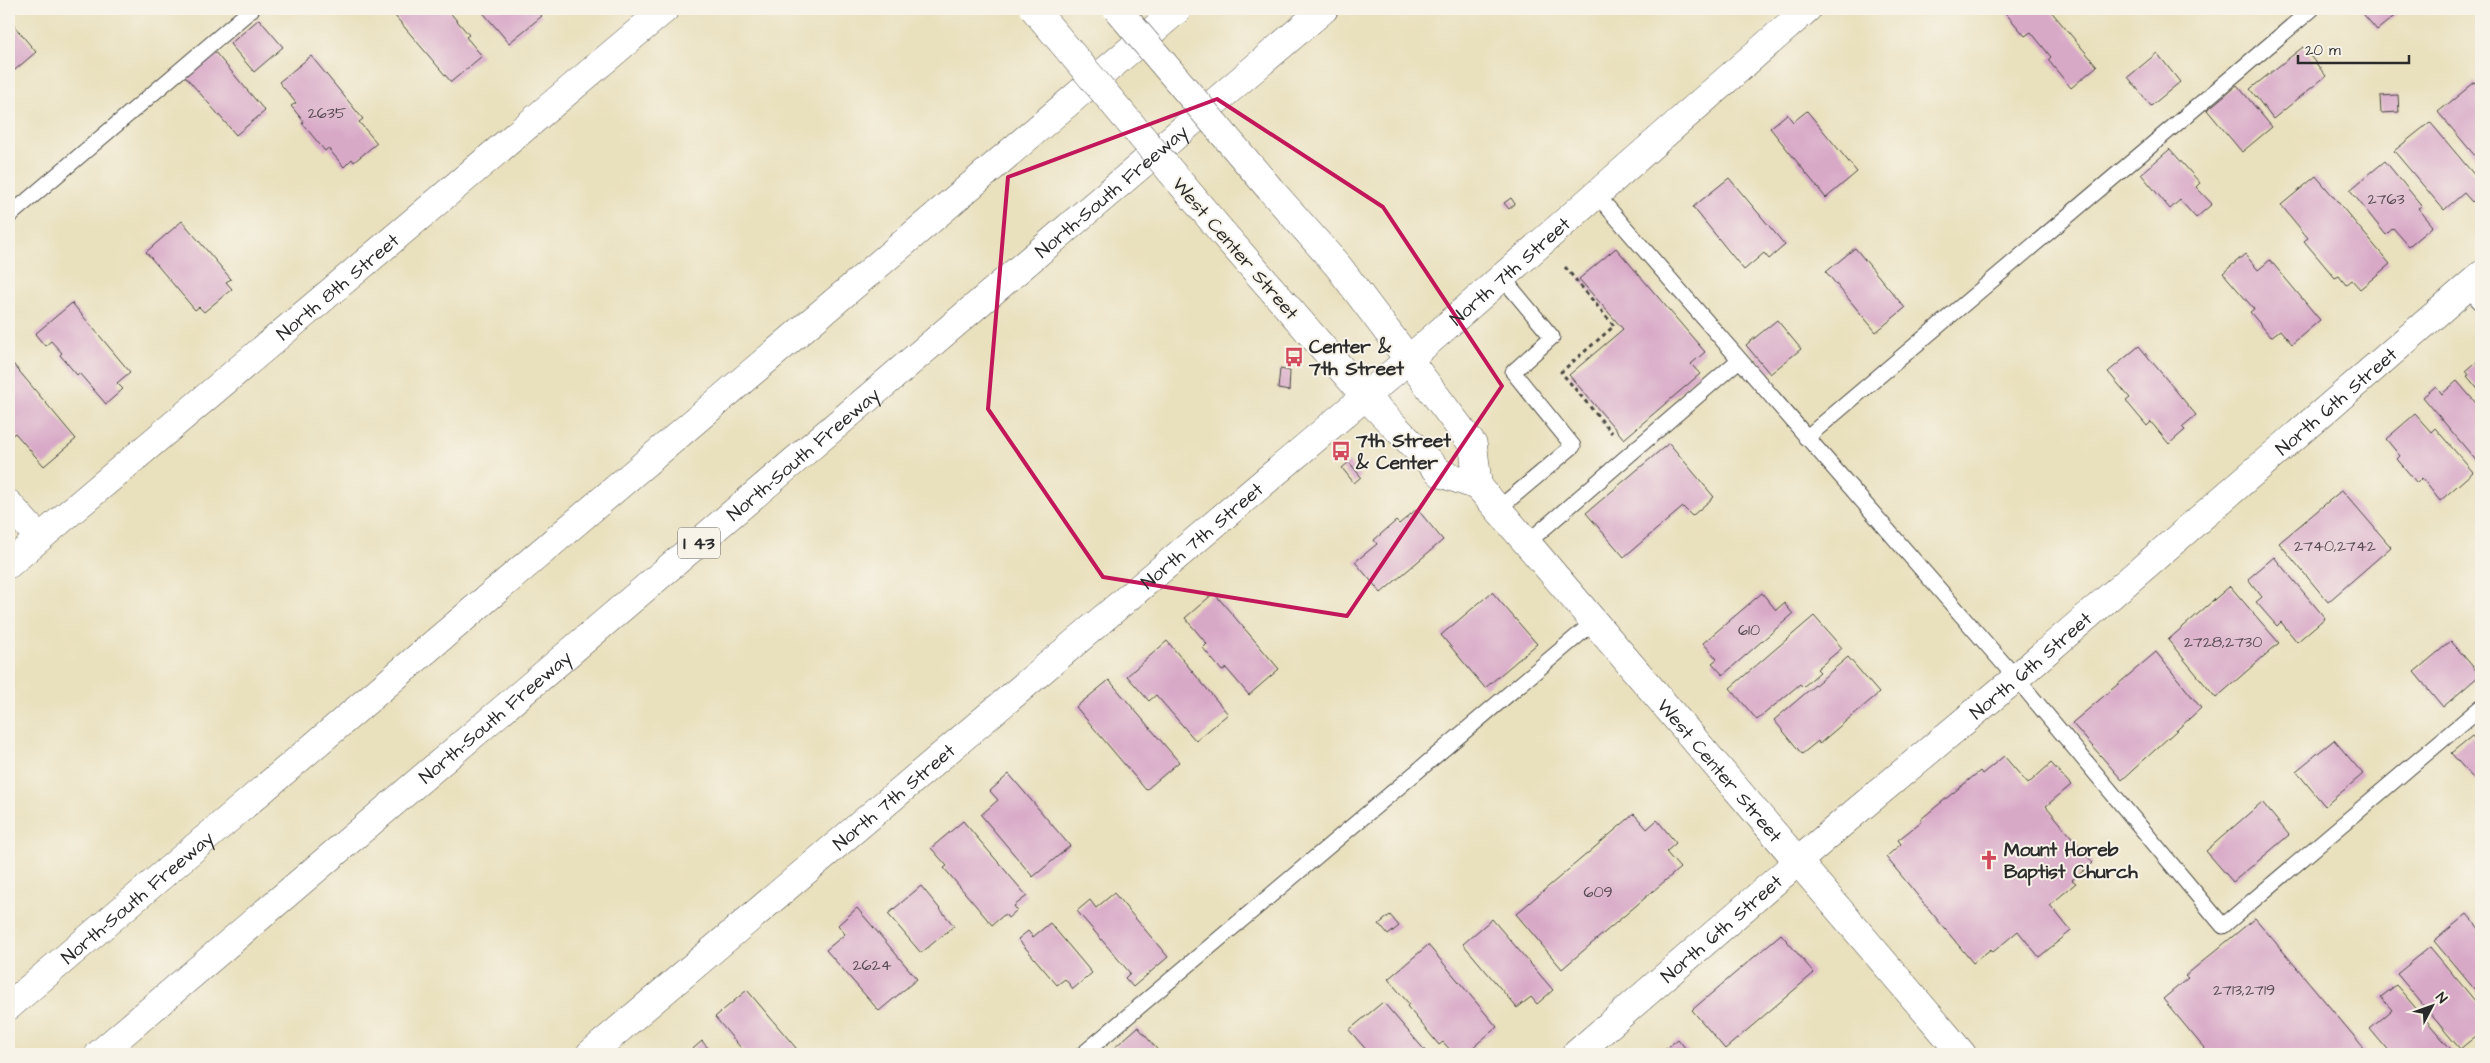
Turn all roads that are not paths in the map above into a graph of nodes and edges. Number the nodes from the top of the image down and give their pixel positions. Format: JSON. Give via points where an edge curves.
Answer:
{"nodes":[{"id":1,"x":252,"y":9,"type":"edge"},
{"id":2,"x":665,"y":9,"type":"edge"},
{"id":3,"x":1034,"y":9,"type":"edge"},
{"id":4,"x":1117,"y":9,"type":"edge"},
{"id":5,"x":1178,"y":9,"type":"edge"},
{"id":6,"x":1324,"y":9,"type":"edge"},
{"id":7,"x":1341,"y":9,"type":"edge"},
{"id":8,"x":1807,"y":9,"type":"edge"},
{"id":9,"x":2312,"y":9,"type":"edge"},
{"id":10,"x":1298,"y":31,"type":"junction"},
{"id":11,"x":1596,"y":194,"type":"junction"},
{"id":12,"x":9,"y":216,"type":"edge"},
{"id":13,"x":1502,"y":277,"type":"junction"},
{"id":14,"x":2476,"y":289,"type":"edge"},
{"id":15,"x":1408,"y":360,"type":"junction"},
{"id":16,"x":1739,"y":360,"type":"junction"},
{"id":17,"x":1365,"y":396,"type":"junction"},
{"id":18,"x":1806,"y":438,"type":"junction"},
{"id":19,"x":1478,"y":486,"type":"junction"},
{"id":20,"x":9,"y":504,"type":"edge"},
{"id":21,"x":1498,"y":509,"type":"junction"},
{"id":22,"x":39,"y":538,"type":"junction"},
{"id":23,"x":1528,"y":542,"type":"junction"},
{"id":24,"x":9,"y":564,"type":"edge"},
{"id":25,"x":1595,"y":621,"type":"junction"},
{"id":26,"x":2016,"y":678,"type":"junction"},
{"id":27,"x":2481,"y":707,"type":"edge"},
{"id":28,"x":1798,"y":862,"type":"junction"},
{"id":29,"x":9,"y":1006,"type":"edge"},
{"id":30,"x":99,"y":1054,"type":"edge"},
{"id":31,"x":590,"y":1054,"type":"edge"},
{"id":32,"x":1083,"y":1054,"type":"edge"},
{"id":33,"x":1576,"y":1054,"type":"edge"},
{"id":34,"x":1962,"y":1054,"type":"edge"}],
"edges":[{"from":1,"to":12,"type":"lane"},
{"from":2,"to":22,"type":"main road","name":"North 8th Street"},
{"from":3,"to":17,"type":"main road","name":"West Center Street","bridge":true},
{"from":4,"to":15,"type":"main road","bridge":true,"via":[[1338,266]]},
{"from":5,"to":29,"type":"main road","name":"North-South Freeway"},
{"from":6,"to":10,"type":"main road","name":"North-South Freeway","number":"I 43"},
{"from":7,"to":10,"type":"main road"},
{"from":8,"to":11,"type":"main road","name":"North 7th Street"},
{"from":9,"to":18,"type":"lane"},
{"from":10,"to":30,"type":"main road","name":"North-South Freeway","number":"I 43"},
{"from":11,"to":13,"type":"main road","name":"North 7th Street"},
{"from":11,"to":16,"type":"lane"},
{"from":13,"to":15,"type":"main road","name":"North 7th Street"},
{"from":13,"to":21,"type":"lane","via":[[1552,337],[1513,372],[1573,446]]},
{"from":14,"to":26,"type":"main road","name":"North 6th Street"},
{"from":15,"to":17,"type":"main road","name":"North 7th Street"},
{"from":15,"to":19,"type":"main road","via":[[1473,445]]},
{"from":16,"to":18,"type":"lane"},
{"from":16,"to":23,"type":"lane"},
{"from":17,"to":19,"type":"main road","name":"West Center Street","via":[[1440,472]]},
{"from":17,"to":31,"type":"main road","name":"North 7th Street"},
{"from":18,"to":26,"type":"lane"},
{"from":19,"to":21,"type":"main road","name":"West Center Street"},
{"from":20,"to":22,"type":"main road"},
{"from":21,"to":23,"type":"main road","name":"West Center Street"},
{"from":22,"to":24,"type":"main road","name":"North 8th Street"},
{"from":23,"to":25,"type":"main road","name":"West Center Street"},
{"from":25,"to":28,"type":"main road","name":"West Center Street"},
{"from":25,"to":32,"type":"lane"},
{"from":26,"to":27,"type":"lane","via":[[2223,926]]},
{"from":26,"to":28,"type":"main road","name":"North 6th Street"},
{"from":28,"to":33,"type":"main road","name":"North 6th Street"},
{"from":28,"to":34,"type":"main road","name":"West Center Street"}]}
